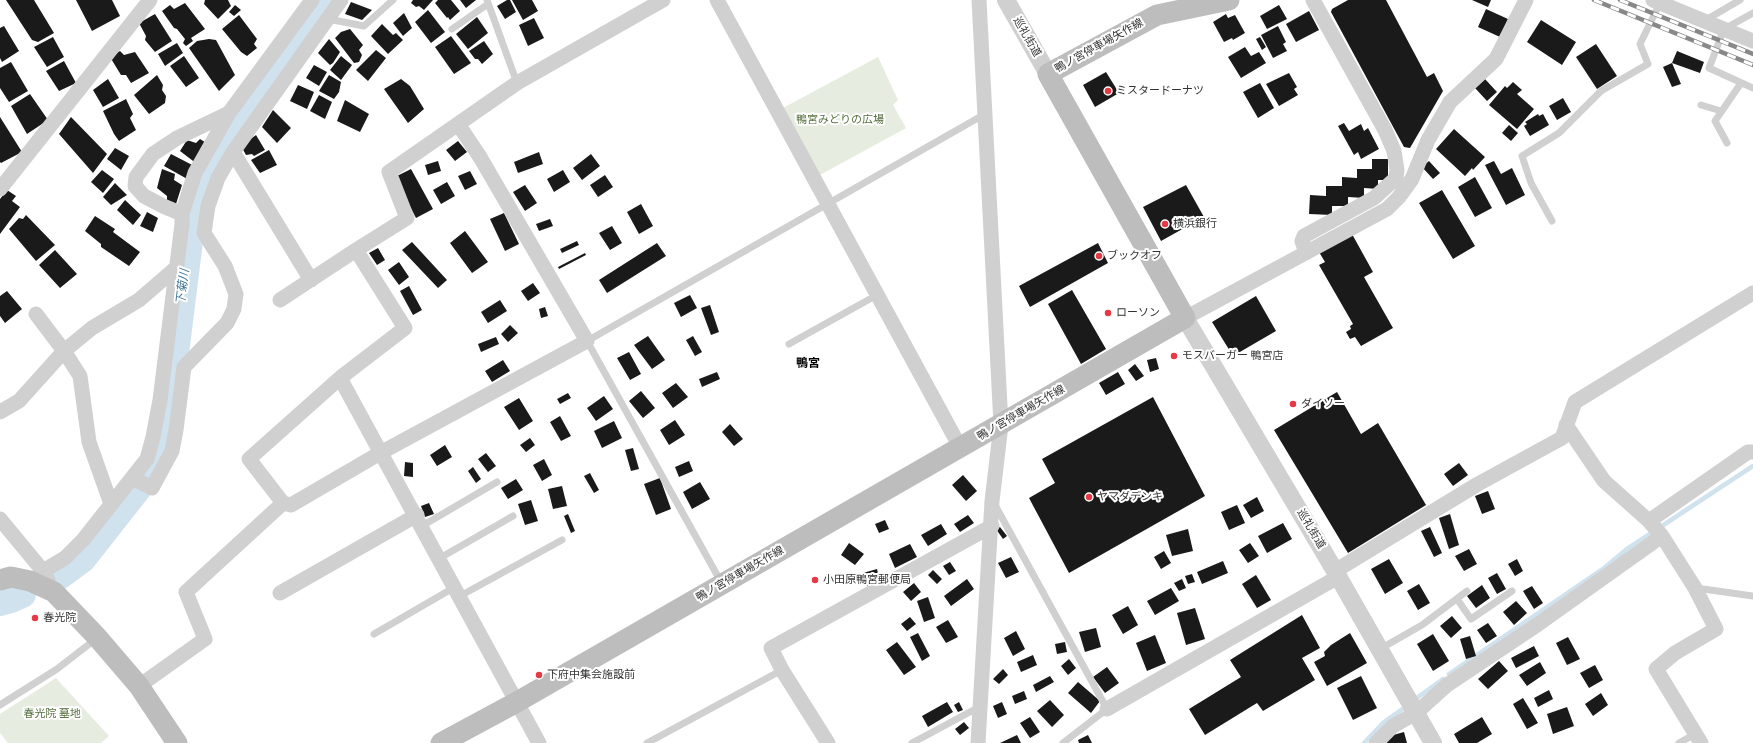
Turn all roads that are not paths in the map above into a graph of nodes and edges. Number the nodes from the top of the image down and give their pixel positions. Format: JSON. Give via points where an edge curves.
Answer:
{"nodes":[{"id":1,"x":150,"y":0,"type":"edge"},
{"id":2,"x":312,"y":0,"type":"edge"},
{"id":3,"x":341,"y":0,"type":"edge"},
{"id":4,"x":393,"y":0,"type":"edge"},
{"id":5,"x":663,"y":0,"type":"edge"},
{"id":6,"x":717,"y":0,"type":"edge"},
{"id":7,"x":979,"y":0,"type":"edge"},
{"id":8,"x":1006,"y":0,"type":"edge"},
{"id":9,"x":1174,"y":0,"type":"edge"},
{"id":10,"x":1228,"y":0,"type":"edge"},
{"id":11,"x":1313,"y":0,"type":"edge"},
{"id":12,"x":1526,"y":0,"type":"edge"},
{"id":13,"x":1740,"y":0,"type":"edge"},
{"id":14,"x":488,"y":1,"type":"edge"},
{"id":15,"x":1656,"y":2,"type":"edge"},
{"id":16,"x":1753,"y":13,"type":"edge"},
{"id":17,"x":1157,"y":15,"type":"junction"},
{"id":18,"x":328,"y":18,"type":"junction"},
{"id":19,"x":1704,"y":21,"type":"junction"},
{"id":20,"x":452,"y":29,"type":"dead end"},
{"id":21,"x":1724,"y":30,"type":"junction"},
{"id":22,"x":1753,"y":42,"type":"edge"},
{"id":23,"x":1048,"y":74,"type":"junction"},
{"id":24,"x":517,"y":83,"type":"junction"},
{"id":25,"x":1741,"y":83,"type":"junction"},
{"id":26,"x":1753,"y":88,"type":"edge"},
{"id":27,"x":1701,"y":105,"type":"dead end"},
{"id":28,"x":1722,"y":111,"type":"junction"},
{"id":29,"x":229,"y":113,"type":"junction"},
{"id":30,"x":985,"y":114,"type":"junction"},
{"id":31,"x":458,"y":124,"type":"junction"},
{"id":32,"x":1727,"y":143,"type":"dead end"},
{"id":33,"x":233,"y":152,"type":"junction"},
{"id":34,"x":0,"y":189,"type":"edge"},
{"id":35,"x":828,"y":204,"type":"junction"},
{"id":36,"x":182,"y":214,"type":"junction"},
{"id":37,"x":1552,"y":221,"type":"dead end"},
{"id":38,"x":356,"y":250,"type":"junction"},
{"id":39,"x":1306,"y":253,"type":"junction"},
{"id":40,"x":176,"y":268,"type":"junction"},
{"id":41,"x":311,"y":280,"type":"junction"},
{"id":42,"x":1753,"y":293,"type":"edge"},
{"id":43,"x":878,"y":295,"type":"junction"},
{"id":44,"x":280,"y":300,"type":"dead end"},
{"id":45,"x":36,"y":314,"type":"dead end"},
{"id":46,"x":1185,"y":318,"type":"junction"},
{"id":47,"x":587,"y":340,"type":"junction"},
{"id":48,"x":789,"y":344,"type":"dead end"},
{"id":49,"x":64,"y":351,"type":"junction"},
{"id":50,"x":340,"y":378,"type":"junction"},
{"id":51,"x":0,"y":412,"type":"edge"},
{"id":52,"x":1001,"y":425,"type":"junction"},
{"id":53,"x":1566,"y":425,"type":"junction"},
{"id":54,"x":960,"y":447,"type":"junction"},
{"id":55,"x":382,"y":452,"type":"junction"},
{"id":56,"x":1753,"y":452,"type":"edge"},
{"id":57,"x":132,"y":478,"type":"junction"},
{"id":58,"x":497,"y":482,"type":"dead end"},
{"id":59,"x":992,"y":501,"type":"junction"},
{"id":60,"x":283,"y":503,"type":"junction"},
{"id":61,"x":111,"y":504,"type":"junction"},
{"id":62,"x":513,"y":516,"type":"dead end"},
{"id":63,"x":0,"y":519,"type":"edge"},
{"id":64,"x":419,"y":521,"type":"junction"},
{"id":65,"x":1649,"y":521,"type":"junction"},
{"id":66,"x":992,"y":526,"type":"junction"},
{"id":67,"x":1662,"y":536,"type":"junction"},
{"id":68,"x":562,"y":540,"type":"dead end"},
{"id":69,"x":440,"y":558,"type":"junction"},
{"id":70,"x":43,"y":571,"type":"junction"},
{"id":71,"x":1337,"y":574,"type":"junction"},
{"id":72,"x":0,"y":580,"type":"edge"},
{"id":73,"x":722,"y":584,"type":"junction"},
{"id":74,"x":1695,"y":588,"type":"junction"},
{"id":75,"x":1753,"y":590,"type":"edge"},
{"id":76,"x":1467,"y":591,"type":"dead end"},
{"id":77,"x":54,"y":592,"type":"junction"},
{"id":78,"x":458,"y":592,"type":"junction"},
{"id":79,"x":1512,"y":592,"type":"dead end"},
{"id":80,"x":280,"y":593,"type":"dead end"},
{"id":81,"x":1745,"y":594,"type":"junction"},
{"id":82,"x":1753,"y":596,"type":"edge"},
{"id":83,"x":1457,"y":599,"type":"junction"},
{"id":84,"x":374,"y":634,"type":"dead end"},
{"id":85,"x":98,"y":637,"type":"junction"},
{"id":86,"x":1380,"y":649,"type":"junction"},
{"id":87,"x":782,"y":670,"type":"junction"},
{"id":88,"x":139,"y":686,"type":"junction"},
{"id":89,"x":518,"y":702,"type":"junction"},
{"id":90,"x":0,"y":705,"type":"edge"},
{"id":91,"x":981,"y":706,"type":"junction"},
{"id":92,"x":1107,"y":709,"type":"junction"},
{"id":93,"x":1416,"y":713,"type":"junction"},
{"id":94,"x":1698,"y":738,"type":"edge"},
{"id":95,"x":177,"y":743,"type":"edge"},
{"id":96,"x":441,"y":743,"type":"edge"},
{"id":97,"x":539,"y":743,"type":"edge"},
{"id":98,"x":647,"y":743,"type":"edge"},
{"id":99,"x":828,"y":743,"type":"edge"},
{"id":100,"x":912,"y":743,"type":"edge"},
{"id":101,"x":978,"y":743,"type":"edge"},
{"id":102,"x":1063,"y":743,"type":"edge"},
{"id":103,"x":1376,"y":743,"type":"edge"},
{"id":104,"x":1433,"y":743,"type":"edge"},
{"id":105,"x":1679,"y":743,"type":"edge"}],
"edges":[{"from":1,"to":34,"type":"street"},
{"from":2,"to":29,"type":"street"},
{"from":3,"to":18,"type":"street"},
{"from":4,"to":18,"type":"lane","via":[[364,26]]},
{"from":5,"to":24,"type":"street"},
{"from":6,"to":35,"type":"street"},
{"from":7,"to":30,"type":"street"},
{"from":8,"to":23,"type":"street","name":"巡礼街道"},
{"from":9,"to":17,"type":"street"},
{"from":10,"to":17,"type":"main road","name":"鴨ノ宮停車場矢作線"},
{"from":11,"to":39,"type":"street","via":[[1385,130],[1394,151],[1397,170],[1396,178],[1374,198],[1304,236],[1302,241]]},
{"from":12,"to":39,"type":"street","via":[[1496,59],[1450,102],[1428,140],[1412,179],[1399,197],[1382,212]]},
{"from":13,"to":19,"type":"lane"},
{"from":14,"to":20,"type":"lane"},
{"from":14,"to":24,"type":"lane"},
{"from":15,"to":19,"type":"street"},
{"from":15,"to":37,"type":"lane","via":[[1640,44],[1648,64],[1601,91],[1559,133],[1522,156],[1531,183]]},
{"from":16,"to":21,"type":"lane"},
{"from":17,"to":23,"type":"main road","name":"鴨ノ宮停車場矢作線"},
{"from":18,"to":33,"type":"street"},
{"from":19,"to":21,"type":"street"},
{"from":21,"to":22,"type":"street"},
{"from":21,"to":25,"type":"lane","via":[[1709,68]]},
{"from":23,"to":46,"type":"main road","name":"鴨ノ宮停車場矢作線"},
{"from":24,"to":31,"type":"street"},
{"from":25,"to":26,"type":"lane"},
{"from":25,"to":28,"type":"lane"},
{"from":27,"to":28,"type":"lane"},
{"from":28,"to":32,"type":"lane","via":[[1715,121]]},
{"from":29,"to":36,"type":"street","via":[[195,174]]},
{"from":29,"to":36,"type":"street","via":[[177,138],[153,154],[136,177],[135,186],[144,196]]},
{"from":30,"to":35,"type":"lane"},
{"from":30,"to":52,"type":"street"},
{"from":31,"to":38,"type":"street","via":[[389,172],[407,218]]},
{"from":31,"to":47,"type":"street"},
{"from":33,"to":41,"type":"street"},
{"from":33,"to":57,"type":"street","via":[[218,178],[208,206],[204,232],[228,273],[236,294],[234,309],[227,323],[184,367],[172,451],[152,488]]},
{"from":35,"to":43,"type":"street"},
{"from":35,"to":47,"type":"lane"},
{"from":36,"to":40,"type":"street"},
{"from":38,"to":41,"type":"street"},
{"from":38,"to":50,"type":"street","via":[[405,328]]},
{"from":39,"to":46,"type":"street"},
{"from":40,"to":49,"type":"street","via":[[139,300],[92,328]]},
{"from":40,"to":57,"type":"street","via":[[153,437],[147,459]]},
{"from":41,"to":44,"type":"street"},
{"from":42,"to":53,"type":"street","via":[[1575,402]]},
{"from":43,"to":48,"type":"lane"},
{"from":43,"to":54,"type":"street"},
{"from":45,"to":49,"type":"street"},
{"from":46,"to":52,"type":"main road","name":"鴨ノ宮停車場矢作線"},
{"from":46,"to":71,"type":"street","name":"巡礼街道"},
{"from":47,"to":55,"type":"street"},
{"from":47,"to":73,"type":"lane"},
{"from":49,"to":51,"type":"street","via":[[19,401]]},
{"from":49,"to":61,"type":"street","via":[[80,376],[88,442]]},
{"from":50,"to":55,"type":"street"},
{"from":50,"to":60,"type":"street","via":[[249,459]]},
{"from":52,"to":54,"type":"main road","name":"鴨ノ宮停車場矢作線"},
{"from":52,"to":59,"type":"street"},
{"from":53,"to":65,"type":"street","via":[[1604,481]]},
{"from":53,"to":71,"type":"street","via":[[1562,438],[1478,484]]},
{"from":54,"to":73,"type":"main road","name":"鴨ノ宮停車場矢作線"},
{"from":55,"to":60,"type":"street","via":[[291,505]]},
{"from":55,"to":64,"type":"street"},
{"from":56,"to":65,"type":"street","via":[[1748,452]]},
{"from":57,"to":61,"type":"street"},
{"from":58,"to":64,"type":"lane"},
{"from":59,"to":66,"type":"street"},
{"from":59,"to":92,"type":"lane"},
{"from":60,"to":88,"type":"street","via":[[186,592],[204,639]]},
{"from":61,"to":70,"type":"street","via":[[65,558]]},
{"from":62,"to":69,"type":"lane"},
{"from":63,"to":70,"type":"street"},
{"from":64,"to":69,"type":"street"},
{"from":64,"to":80,"type":"street"},
{"from":65,"to":67,"type":"street"},
{"from":66,"to":87,"type":"street","via":[[771,648]]},
{"from":66,"to":91,"type":"street"},
{"from":67,"to":74,"type":"street"},
{"from":67,"to":93,"type":"street","via":[[1447,685]]},
{"from":68,"to":78,"type":"lane"},
{"from":69,"to":78,"type":"street"},
{"from":70,"to":77,"type":"street"},
{"from":71,"to":86,"type":"street","name":"巡礼街道"},
{"from":71,"to":92,"type":"street"},
{"from":72,"to":77,"type":"main road","via":[[11,577],[30,581]]},
{"from":73,"to":89,"type":"main road","name":"鴨ノ宮停車場矢作線"},
{"from":74,"to":81,"type":"lane"},
{"from":74,"to":94,"type":"street","via":[[1716,629],[1675,653],[1656,669]]},
{"from":75,"to":81,"type":"lane"},
{"from":76,"to":83,"type":"lane"},
{"from":77,"to":85,"type":"main road"},
{"from":78,"to":84,"type":"lane"},
{"from":78,"to":89,"type":"street"},
{"from":79,"to":83,"type":"lane","via":[[1471,619]]},
{"from":81,"to":82,"type":"lane"},
{"from":83,"to":86,"type":"lane","via":[[1422,625]]},
{"from":85,"to":88,"type":"main road"},
{"from":85,"to":90,"type":"lane","via":[[57,669]]},
{"from":86,"to":93,"type":"street","name":"巡礼街道"},
{"from":87,"to":98,"type":"lane"},
{"from":87,"to":99,"type":"street"},
{"from":88,"to":95,"type":"main road"},
{"from":89,"to":96,"type":"main road","name":"鴨ノ宮停車場矢作線"},
{"from":89,"to":97,"type":"street"},
{"from":91,"to":100,"type":"lane"},
{"from":91,"to":101,"type":"street"},
{"from":92,"to":102,"type":"lane"},
{"from":93,"to":103,"type":"street","via":[[1393,726]]},
{"from":93,"to":104,"type":"street","name":"巡礼街道"},
{"from":94,"to":105,"type":"lane"}]}
